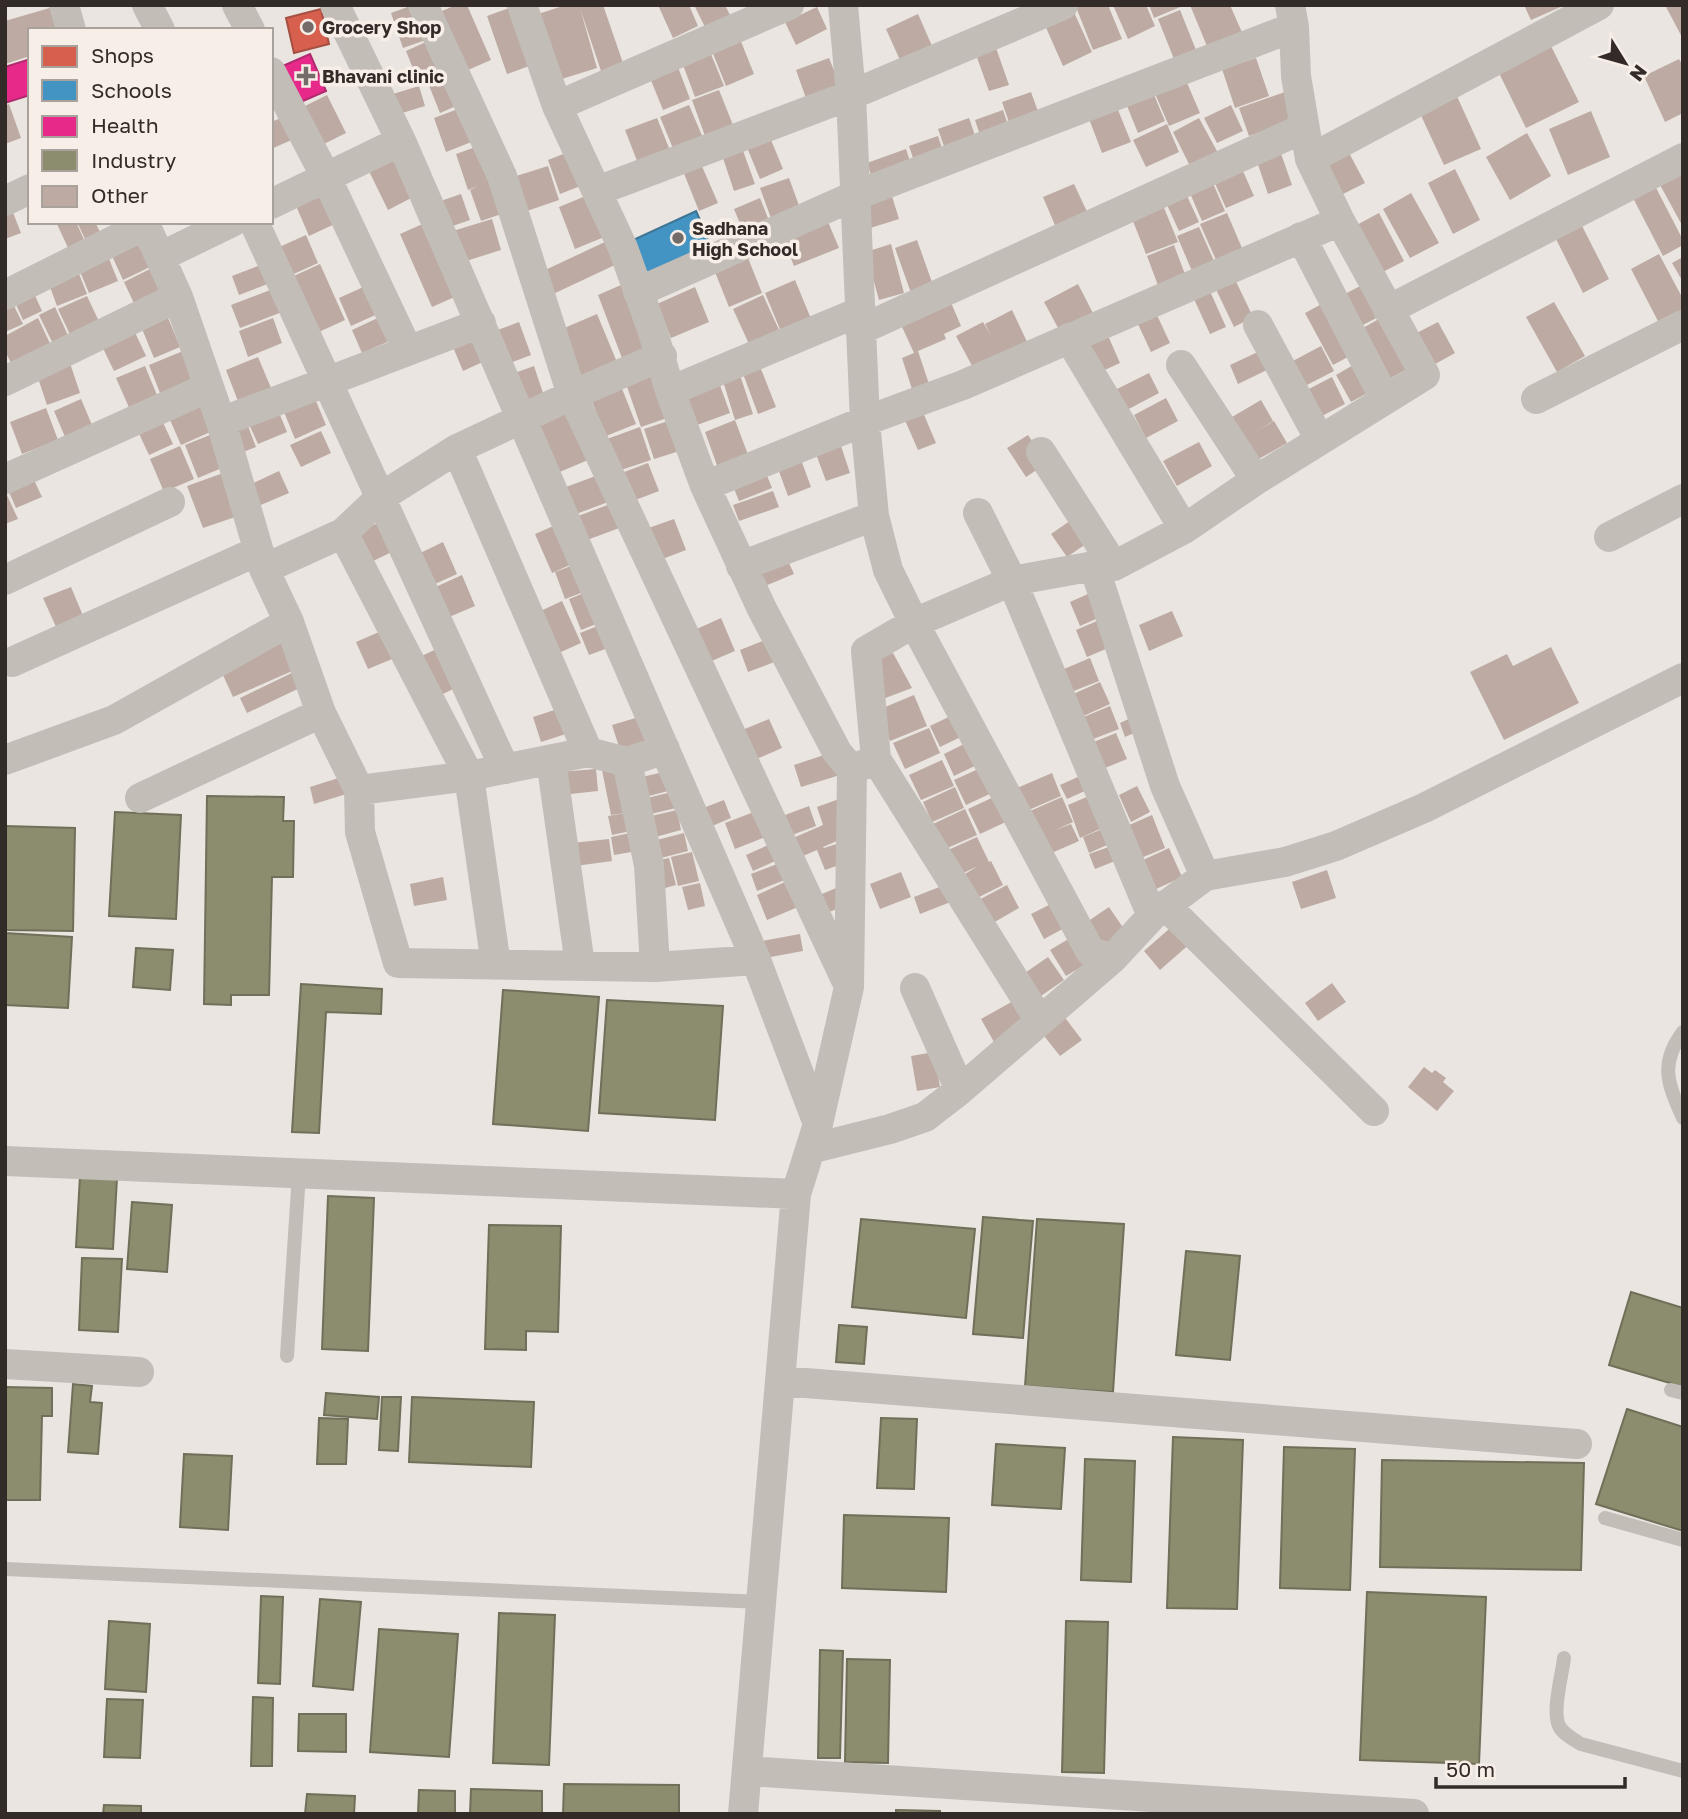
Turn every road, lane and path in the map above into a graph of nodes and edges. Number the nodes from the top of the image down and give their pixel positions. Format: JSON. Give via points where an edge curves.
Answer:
{"nodes":[{"id":1,"x":64,"y":5,"type":"edge"},
{"id":2,"x":147,"y":5,"type":"edge"},
{"id":3,"x":237,"y":5,"type":"edge"},
{"id":4,"x":335,"y":5,"type":"edge"},
{"id":5,"x":423,"y":5,"type":"edge"},
{"id":6,"x":522,"y":5,"type":"edge"},
{"id":7,"x":789,"y":5,"type":"edge"},
{"id":8,"x":843,"y":5,"type":"edge"},
{"id":9,"x":1063,"y":5,"type":"edge"},
{"id":10,"x":1598,"y":5,"type":"edge"},
{"id":11,"x":1291,"y":11,"type":"edge"},
{"id":12,"x":70,"y":28,"type":"edge"},
{"id":13,"x":159,"y":28,"type":"edge"},
{"id":14,"x":249,"y":28,"type":"edge"},
{"id":15,"x":273,"y":76,"type":"edge"},
{"id":16,"x":851,"y":95,"type":"junction"},
{"id":17,"x":557,"y":106,"type":"junction"},
{"id":18,"x":1304,"y":128,"type":"junction"},
{"id":19,"x":401,"y":141,"type":"junction"},
{"id":20,"x":1683,"y":158,"type":"edge"},
{"id":21,"x":1310,"y":159,"type":"junction"},
{"id":22,"x":326,"y":177,"type":"junction"},
{"id":23,"x":597,"y":191,"type":"junction"},
{"id":24,"x":854,"y":196,"type":"junction"},
{"id":25,"x":273,"y":203,"type":"edge"},
{"id":26,"x":1340,"y":220,"type":"junction"},
{"id":27,"x":144,"y":224,"type":"edge"},
{"id":28,"x":228,"y":224,"type":"edge"},
{"id":29,"x":255,"y":224,"type":"edge"},
{"id":30,"x":1301,"y":237,"type":"junction"},
{"id":31,"x":160,"y":257,"type":"junction"},
{"id":32,"x":638,"y":292,"type":"junction"},
{"id":33,"x":5,"y":295,"type":"edge"},
{"id":34,"x":178,"y":297,"type":"junction"},
{"id":35,"x":1388,"y":310,"type":"junction"},
{"id":36,"x":860,"y":321,"type":"junction"},
{"id":37,"x":481,"y":323,"type":"junction"},
{"id":38,"x":1258,"y":325,"type":"dead end"},
{"id":39,"x":1683,"y":325,"type":"edge"},
{"id":40,"x":1069,"y":338,"type":"junction"},
{"id":41,"x":408,"y":351,"type":"junction"},
{"id":42,"x":662,"y":356,"type":"junction"},
{"id":43,"x":1181,"y":365,"type":"dead end"},
{"id":44,"x":5,"y":381,"type":"edge"},
{"id":45,"x":326,"y":381,"type":"junction"},
{"id":46,"x":209,"y":387,"type":"junction"},
{"id":47,"x":670,"y":391,"type":"junction"},
{"id":48,"x":572,"y":395,"type":"junction"},
{"id":49,"x":1385,"y":399,"type":"junction"},
{"id":50,"x":1536,"y":400,"type":"dead end"},
{"id":51,"x":522,"y":419,"type":"junction"},
{"id":52,"x":865,"y":421,"type":"junction"},
{"id":53,"x":221,"y":422,"type":"junction"},
{"id":54,"x":1320,"y":440,"type":"junction"},
{"id":55,"x":457,"y":449,"type":"junction"},
{"id":56,"x":1041,"y":452,"type":"dead end"},
{"id":57,"x":5,"y":479,"type":"edge"},
{"id":58,"x":1256,"y":480,"type":"junction"},
{"id":59,"x":705,"y":486,"type":"junction"},
{"id":60,"x":382,"y":497,"type":"junction"},
{"id":61,"x":1683,"y":499,"type":"edge"},
{"id":62,"x":170,"y":502,"type":"dead end"},
{"id":63,"x":978,"y":513,"type":"dead end"},
{"id":64,"x":874,"y":516,"type":"junction"},
{"id":65,"x":1184,"y":529,"type":"junction"},
{"id":66,"x":343,"y":533,"type":"junction"},
{"id":67,"x":1609,"y":537,"type":"dead end"},
{"id":68,"x":261,"y":560,"type":"junction"},
{"id":69,"x":741,"y":566,"type":"junction"},
{"id":70,"x":1104,"y":566,"type":"junction"},
{"id":71,"x":5,"y":580,"type":"edge"},
{"id":72,"x":1012,"y":581,"type":"junction"},
{"id":73,"x":289,"y":622,"type":"junction"},
{"id":74,"x":914,"y":623,"type":"junction"},
{"id":75,"x":12,"y":662,"type":"dead end"},
{"id":76,"x":1683,"y":678,"type":"edge"},
{"id":77,"x":321,"y":713,"type":"junction"},
{"id":78,"x":666,"y":749,"type":"junction"},
{"id":79,"x":588,"y":752,"type":"junction"},
{"id":80,"x":5,"y":760,"type":"edge"},
{"id":81,"x":551,"y":760,"type":"junction"},
{"id":82,"x":627,"y":762,"type":"junction"},
{"id":83,"x":864,"y":765,"type":"junction"},
{"id":84,"x":505,"y":769,"type":"junction"},
{"id":85,"x":469,"y":776,"type":"junction"},
{"id":86,"x":359,"y":790,"type":"junction"},
{"id":87,"x":141,"y":797,"type":"dead end"},
{"id":88,"x":1205,"y":876,"type":"junction"},
{"id":89,"x":1158,"y":911,"type":"junction"},
{"id":90,"x":757,"y":960,"type":"junction"},
{"id":91,"x":1112,"y":960,"type":"junction"},
{"id":92,"x":496,"y":965,"type":"junction"},
{"id":93,"x":580,"y":965,"type":"junction"},
{"id":94,"x":655,"y":967,"type":"junction"},
{"id":95,"x":849,"y":987,"type":"junction"},
{"id":96,"x":915,"y":988,"type":"dead end"},
{"id":97,"x":1040,"y":1021,"type":"junction"},
{"id":98,"x":1683,"y":1032,"type":"edge"},
{"id":99,"x":960,"y":1090,"type":"junction"},
{"id":100,"x":1374,"y":1111,"type":"dead end"},
{"id":101,"x":1683,"y":1118,"type":"edge"},
{"id":102,"x":814,"y":1136,"type":"junction"},
{"id":103,"x":5,"y":1161,"type":"edge"},
{"id":104,"x":299,"y":1174,"type":"junction"},
{"id":105,"x":796,"y":1194,"type":"junction"},
{"id":106,"x":288,"y":1356,"type":"dead end"},
{"id":107,"x":5,"y":1364,"type":"edge"},
{"id":108,"x":139,"y":1372,"type":"dead end"},
{"id":109,"x":780,"y":1381,"type":"junction"},
{"id":110,"x":1577,"y":1444,"type":"dead end"},
{"id":111,"x":1605,"y":1518,"type":"dead end"},
{"id":112,"x":1683,"y":1540,"type":"edge"},
{"id":113,"x":5,"y":1569,"type":"edge"},
{"id":114,"x":762,"y":1602,"type":"junction"},
{"id":115,"x":1564,"y":1658,"type":"dead end"},
{"id":116,"x":747,"y":1771,"type":"junction"},
{"id":117,"x":1683,"y":1771,"type":"edge"},
{"id":118,"x":743,"y":1814,"type":"edge"},
{"id":119,"x":1415,"y":1814,"type":"edge"}],
"edges":[{"from":1,"to":12,"type":"street"},
{"from":2,"to":13,"type":"street"},
{"from":3,"to":14,"type":"street"},
{"from":4,"to":19,"type":"street"},
{"from":5,"to":48,"type":"street","via":[[502,176]]},
{"from":6,"to":17,"type":"street"},
{"from":7,"to":17,"type":"street"},
{"from":8,"to":16,"type":"street"},
{"from":9,"to":16,"type":"street"},
{"from":10,"to":21,"type":"street"},
{"from":11,"to":18,"type":"street"},
{"from":11,"to":24,"type":"street"},
{"from":15,"to":22,"type":"street"},
{"from":16,"to":23,"type":"street"},
{"from":16,"to":24,"type":"street"},
{"from":17,"to":23,"type":"street"},
{"from":18,"to":21,"type":"street"},
{"from":18,"to":36,"type":"street"},
{"from":19,"to":22,"type":"street"},
{"from":19,"to":37,"type":"street"},
{"from":20,"to":35,"type":"street"},
{"from":21,"to":26,"type":"street"},
{"from":22,"to":25,"type":"street"},
{"from":22,"to":41,"type":"street"},
{"from":23,"to":32,"type":"street"},
{"from":24,"to":32,"type":"street"},
{"from":24,"to":36,"type":"street"},
{"from":26,"to":30,"type":"street"},
{"from":26,"to":35,"type":"street"},
{"from":27,"to":31,"type":"street"},
{"from":27,"to":33,"type":"street"},
{"from":28,"to":31,"type":"street"},
{"from":29,"to":45,"type":"street"},
{"from":30,"to":40,"type":"street"},
{"from":30,"to":49,"type":"street"},
{"from":31,"to":34,"type":"street"},
{"from":32,"to":42,"type":"street"},
{"from":34,"to":44,"type":"street"},
{"from":34,"to":46,"type":"street"},
{"from":35,"to":49,"type":"street","via":[[1425,374]]},
{"from":36,"to":47,"type":"street"},
{"from":36,"to":52,"type":"street"},
{"from":37,"to":41,"type":"street"},
{"from":37,"to":51,"type":"street"},
{"from":38,"to":54,"type":"street"},
{"from":39,"to":50,"type":"street"},
{"from":40,"to":52,"type":"street","via":[[963,385]]},
{"from":40,"to":65,"type":"street"},
{"from":41,"to":45,"type":"street"},
{"from":42,"to":47,"type":"street"},
{"from":42,"to":48,"type":"street"},
{"from":43,"to":58,"type":"street"},
{"from":45,"to":53,"type":"street"},
{"from":45,"to":60,"type":"street"},
{"from":46,"to":53,"type":"street"},
{"from":46,"to":57,"type":"street"},
{"from":47,"to":59,"type":"street"},
{"from":48,"to":51,"type":"street"},
{"from":48,"to":95,"type":"street"},
{"from":49,"to":54,"type":"street"},
{"from":51,"to":55,"type":"street"},
{"from":51,"to":78,"type":"street"},
{"from":52,"to":59,"type":"street"},
{"from":52,"to":64,"type":"street"},
{"from":53,"to":68,"type":"street"},
{"from":54,"to":58,"type":"street"},
{"from":55,"to":60,"type":"street"},
{"from":55,"to":79,"type":"street"},
{"from":56,"to":70,"type":"street"},
{"from":58,"to":65,"type":"street"},
{"from":59,"to":69,"type":"street"},
{"from":60,"to":66,"type":"street"},
{"from":60,"to":84,"type":"street"},
{"from":61,"to":67,"type":"street"},
{"from":62,"to":71,"type":"street"},
{"from":63,"to":72,"type":"street"},
{"from":64,"to":69,"type":"street"},
{"from":64,"to":74,"type":"street","via":[[888,570]]},
{"from":65,"to":70,"type":"street"},
{"from":66,"to":68,"type":"street"},
{"from":66,"to":85,"type":"street"},
{"from":68,"to":73,"type":"street"},
{"from":68,"to":75,"type":"street"},
{"from":69,"to":83,"type":"street","via":[[836,752]]},
{"from":70,"to":72,"type":"street"},
{"from":70,"to":88,"type":"street","via":[[1165,786]]},
{"from":72,"to":74,"type":"street"},
{"from":72,"to":89,"type":"street"},
{"from":73,"to":77,"type":"street"},
{"from":73,"to":80,"type":"street","via":[[114,720]]},
{"from":74,"to":83,"type":"street","via":[[866,651]]},
{"from":74,"to":91,"type":"street","via":[[1090,951]]},
{"from":76,"to":88,"type":"street","via":[[1424,808],[1336,846],[1285,862]]},
{"from":77,"to":86,"type":"street"},
{"from":77,"to":87,"type":"street"},
{"from":78,"to":82,"type":"street"},
{"from":78,"to":90,"type":"street"},
{"from":79,"to":81,"type":"street"},
{"from":79,"to":82,"type":"street"},
{"from":81,"to":84,"type":"street"},
{"from":81,"to":93,"type":"street"},
{"from":82,"to":94,"type":"street","via":[[649,865]]},
{"from":83,"to":95,"type":"street"},
{"from":83,"to":97,"type":"street"},
{"from":84,"to":85,"type":"street"},
{"from":85,"to":86,"type":"street"},
{"from":85,"to":92,"type":"street"},
{"from":86,"to":92,"type":"street","via":[[360,832],[398,963]]},
{"from":88,"to":89,"type":"street"},
{"from":89,"to":91,"type":"street"},
{"from":89,"to":100,"type":"street"},
{"from":90,"to":94,"type":"street"},
{"from":90,"to":102,"type":"street"},
{"from":91,"to":97,"type":"street"},
{"from":92,"to":93,"type":"street"},
{"from":93,"to":94,"type":"street"},
{"from":95,"to":102,"type":"street"},
{"from":96,"to":99,"type":"street"},
{"from":97,"to":99,"type":"street"},
{"from":98,"to":101,"type":"lane","via":[[1672,1047],[1667,1074]]},
{"from":99,"to":102,"type":"street","via":[[925,1117],[890,1129]]},
{"from":102,"to":105,"type":"street"},
{"from":103,"to":104,"type":"street"},
{"from":104,"to":105,"type":"street"},
{"from":104,"to":106,"type":"lane"},
{"from":105,"to":109,"type":"street"},
{"from":107,"to":108,"type":"street"},
{"from":109,"to":110,"type":"street"},
{"from":109,"to":114,"type":"street"},
{"from":111,"to":112,"type":"lane"},
{"from":113,"to":114,"type":"lane"},
{"from":114,"to":116,"type":"street"},
{"from":115,"to":117,"type":"lane","via":[[1556,1714],[1560,1728],[1581,1744]]},
{"from":116,"to":118,"type":"street"},
{"from":116,"to":119,"type":"street"}]}
